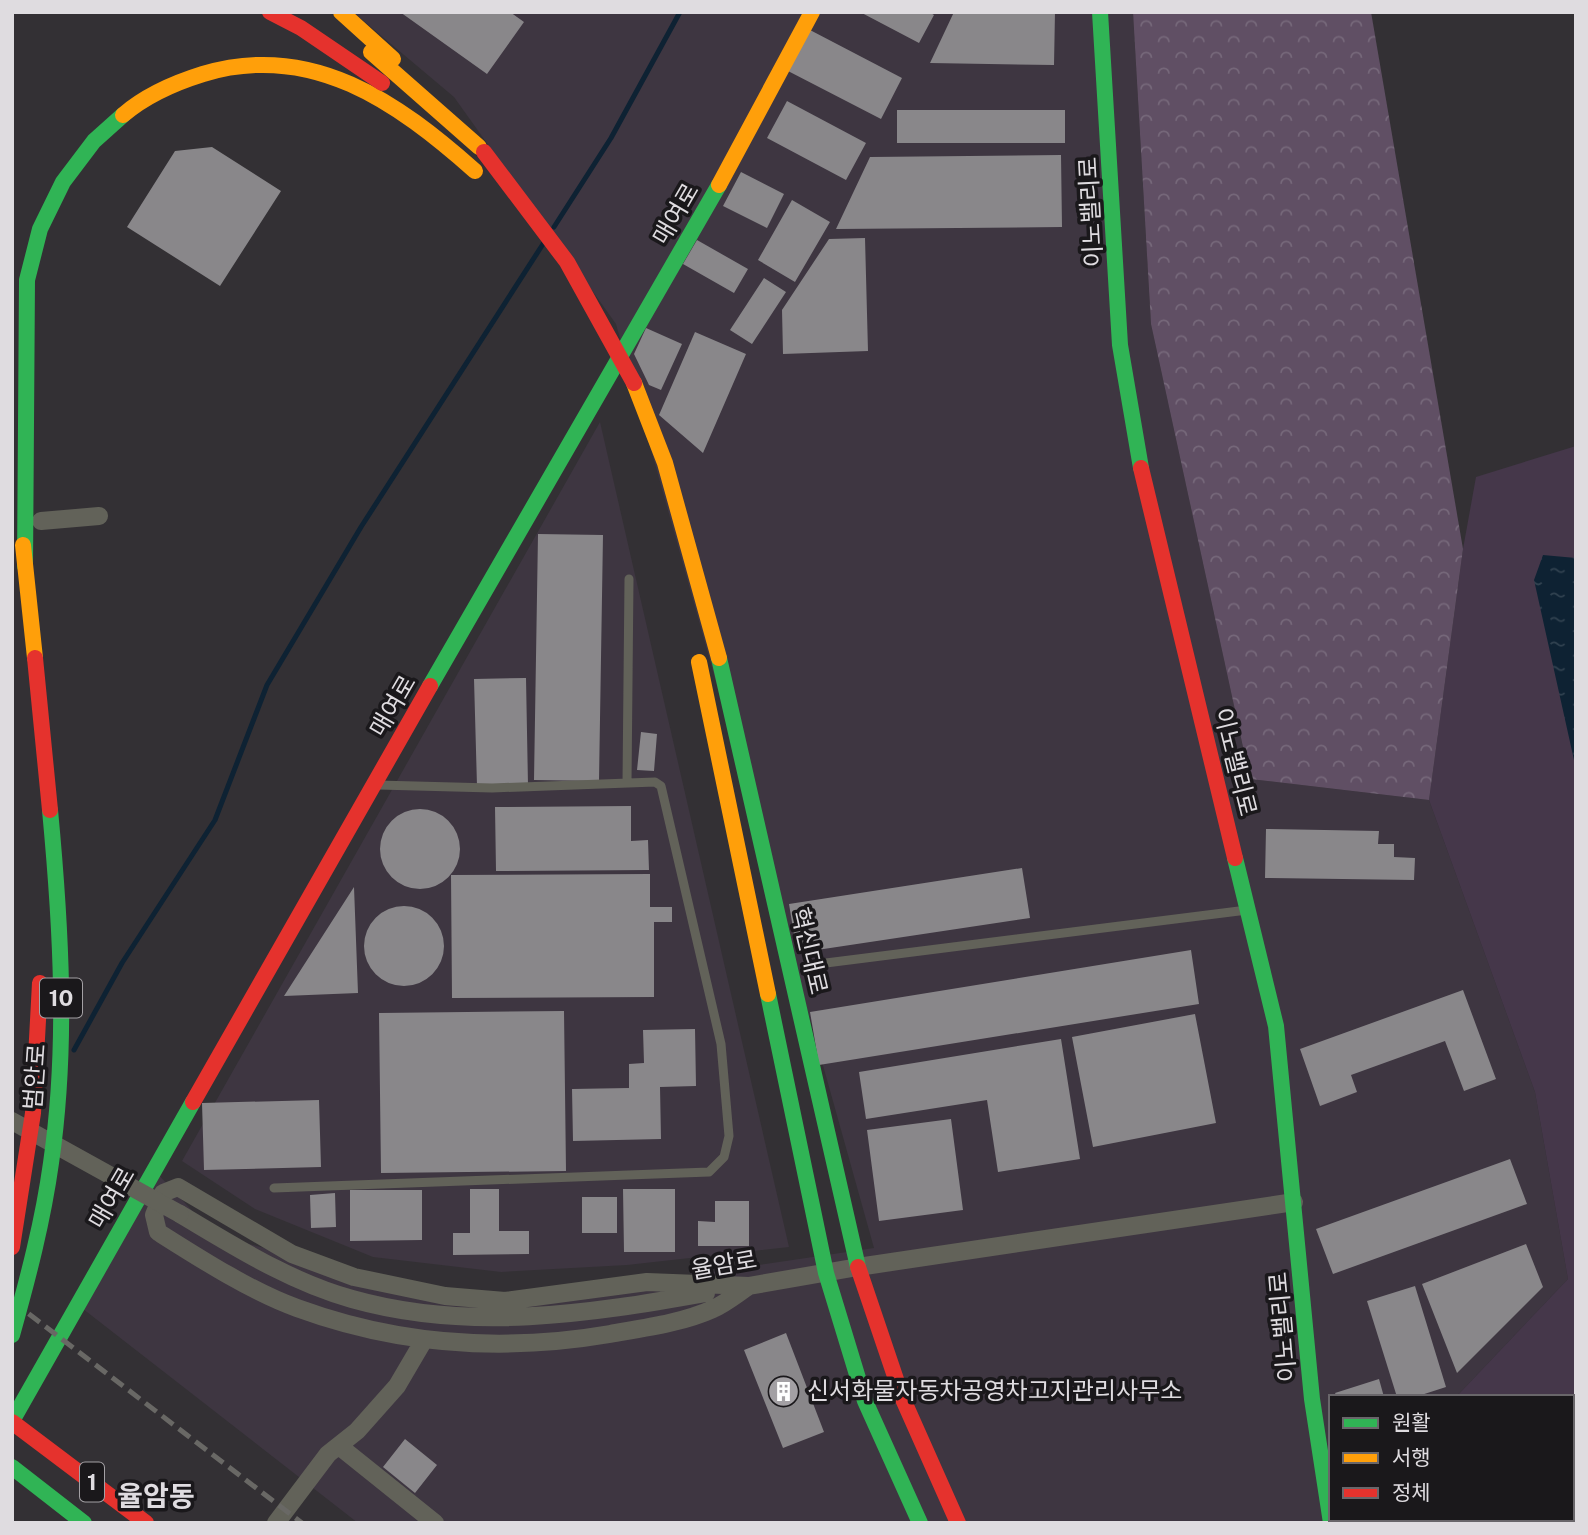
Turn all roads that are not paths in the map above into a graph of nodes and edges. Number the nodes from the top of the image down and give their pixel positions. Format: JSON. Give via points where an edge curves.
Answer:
{"nodes":[{"id":1,"x":270,"y":12,"type":"edge"},
{"id":2,"x":812,"y":12,"type":"edge"},
{"id":3,"x":1100,"y":12,"type":"edge"},
{"id":4,"x":336,"y":18,"type":"edge"},
{"id":5,"x":499,"y":199,"type":"dead end"},
{"id":6,"x":628,"y":387,"type":"junction"},
{"id":7,"x":12,"y":450,"type":"edge"},
{"id":8,"x":99,"y":516,"type":"dead end"},
{"id":9,"x":41,"y":522,"type":"dead end"},
{"id":10,"x":25,"y":566,"type":"junction"},
{"id":11,"x":629,"y":579,"type":"dead end"},
{"id":12,"x":691,"y":622,"type":"dead end"},
{"id":13,"x":696,"y":646,"type":"dead end"},
{"id":14,"x":627,"y":783,"type":"junction"},
{"id":15,"x":373,"y":785,"type":"junction"},
{"id":16,"x":1248,"y":910,"type":"junction"},
{"id":17,"x":818,"y":964,"type":"dead end"},
{"id":18,"x":40,"y":972,"type":"dead end"},
{"id":19,"x":12,"y":1121,"type":"edge"},
{"id":20,"x":274,"y":1188,"type":"dead end"},
{"id":21,"x":1294,"y":1202,"type":"junction"},
{"id":22,"x":12,"y":1247,"type":"edge"},
{"id":23,"x":858,"y":1267,"type":"junction"},
{"id":24,"x":826,"y":1273,"type":"junction"},
{"id":25,"x":748,"y":1286,"type":"junction"},
{"id":26,"x":12,"y":1335,"type":"edge"},
{"id":27,"x":424,"y":1340,"type":"junction"},
{"id":28,"x":12,"y":1422,"type":"edge"},
{"id":29,"x":339,"y":1446,"type":"junction"},
{"id":30,"x":18,"y":1472,"type":"edge"},
{"id":31,"x":1329,"y":1510,"type":"edge"},
{"id":32,"x":84,"y":1523,"type":"edge"},
{"id":33,"x":146,"y":1523,"type":"edge"},
{"id":34,"x":276,"y":1523,"type":"edge"},
{"id":35,"x":435,"y":1523,"type":"edge"},
{"id":36,"x":920,"y":1523,"type":"edge"},
{"id":37,"x":958,"y":1523,"type":"edge"}],
"edges":[{"from":1,"to":10,"type":"main road","via":[[382,83],[479,176],[380,95],[298,67],[230,67],[199,74],[135,105],[104,129],[74,161],[54,194],[30,254]]},
{"from":2,"to":15,"type":"main road","name":"매여로","via":[[730,166]]},
{"from":3,"to":16,"type":"main road","name":"이노밸리로","via":[[1121,345],[1137,449]]},
{"from":4,"to":6,"type":"main road","bridge":true,"via":[[457,125],[522,195],[598,311]]},
{"from":5,"to":6,"type":"main road","via":[[560,277]]},
{"from":6,"to":12,"type":"main road"},
{"from":6,"to":23,"type":"main road","name":"혁신대로","via":[[665,463],[708,611]]},
{"from":7,"to":10,"type":"main road"},
{"from":8,"to":9,"type":"street"},
{"from":10,"to":26,"type":"main road","name":"범안로","number":"10","bridge":true,"via":[[55,860],[61,1039],[52,1159]]},
{"from":11,"to":14,"type":"lane"},
{"from":13,"to":24,"type":"main road"},
{"from":14,"to":15,"type":"lane","via":[[492,788]]},
{"from":14,"to":20,"type":"lane","via":[[655,782],[664,790],[721,1044],[729,1136],[724,1157],[709,1172]]},
{"from":15,"to":28,"type":"main road","name":"매여로"},
{"from":16,"to":17,"type":"lane"},
{"from":16,"to":21,"type":"main road","name":"이노밸리로","via":[[1276,1026]]},
{"from":18,"to":22,"type":"main road","name":"범안로","number":"10","bridge":true,"via":[[33,1113]]},
{"from":19,"to":25,"type":"street","name":"율암로","bridge":true,"via":[[264,1263],[350,1299],[415,1313],[553,1316]]},
{"from":21,"to":23,"type":"street","name":"율암로"},
{"from":21,"to":31,"type":"main road","name":"이노밸리로","via":[[1312,1399]]},
{"from":23,"to":24,"type":"street","name":"율암로"},
{"from":23,"to":37,"type":"main road","name":"혁신대로","via":[[919,1444]]},
{"from":24,"to":25,"type":"street","name":"율암로"},
{"from":24,"to":36,"type":"main road","via":[[837,1321],[867,1403]]},
{"from":25,"to":27,"type":"street","via":[[713,1309],[657,1325],[573,1340],[498,1346]]},
{"from":25,"to":27,"type":"street","via":[[647,1282],[505,1301],[445,1296],[354,1277],[292,1254],[178,1187],[163,1193],[154,1215],[158,1232],[187,1252],[296,1308]]},
{"from":27,"to":29,"type":"street","via":[[397,1385]]},
{"from":28,"to":33,"type":"main road","number":"1"},
{"from":29,"to":34,"type":"street"},
{"from":29,"to":35,"type":"street"},
{"from":30,"to":32,"type":"main road","number":"1"}]}
